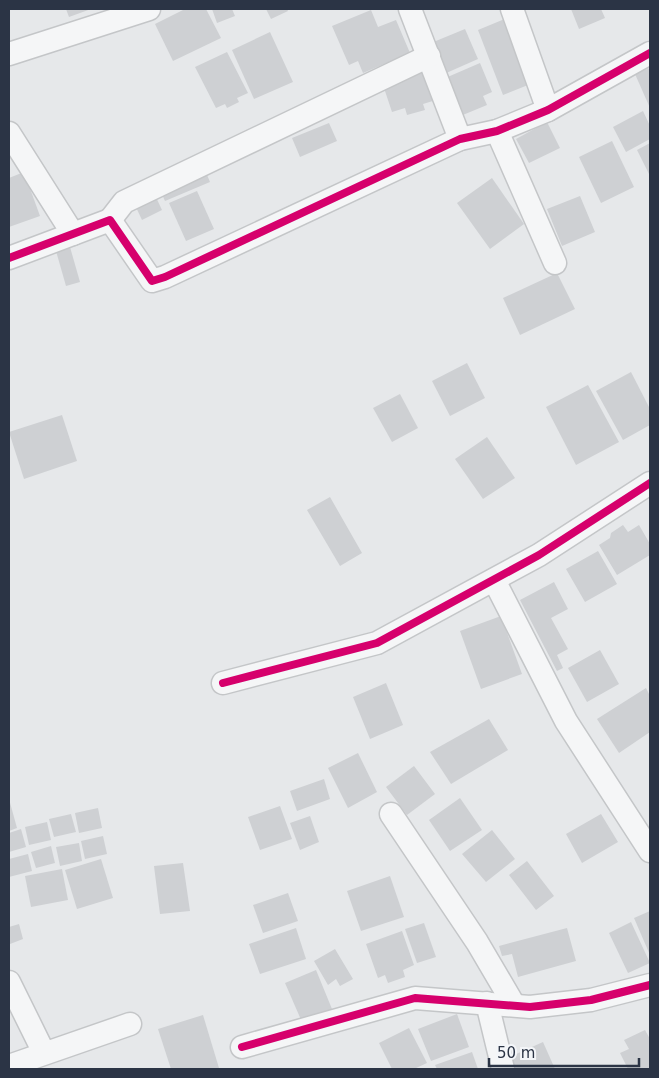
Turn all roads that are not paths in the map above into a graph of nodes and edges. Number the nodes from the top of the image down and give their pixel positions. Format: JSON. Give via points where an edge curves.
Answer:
{"nodes":[{"id":1,"x":149,"y":9,"type":"edge"},
{"id":2,"x":410,"y":9,"type":"edge"},
{"id":3,"x":512,"y":9,"type":"edge"},
{"id":4,"x":650,"y":53,"type":"edge"},
{"id":5,"x":9,"y":54,"type":"edge"},
{"id":6,"x":429,"y":56,"type":"junction"},
{"id":7,"x":548,"y":110,"type":"junction"},
{"id":8,"x":497,"y":130,"type":"junction"},
{"id":9,"x":9,"y":134,"type":"edge"},
{"id":10,"x":460,"y":139,"type":"junction"},
{"id":11,"x":110,"y":220,"type":"junction"},
{"id":12,"x":73,"y":234,"type":"junction"},
{"id":13,"x":9,"y":258,"type":"edge"},
{"id":14,"x":555,"y":263,"type":"dead end"},
{"id":15,"x":650,"y":483,"type":"edge"},
{"id":16,"x":494,"y":580,"type":"junction"},
{"id":17,"x":223,"y":684,"type":"dead end"},
{"id":18,"x":392,"y":814,"type":"dead end"},
{"id":19,"x":650,"y":851,"type":"edge"},
{"id":20,"x":9,"y":982,"type":"edge"},
{"id":21,"x":650,"y":985,"type":"edge"},
{"id":22,"x":487,"y":1003,"type":"junction"},
{"id":23,"x":514,"y":1005,"type":"junction"},
{"id":24,"x":130,"y":1024,"type":"dead end"},
{"id":25,"x":242,"y":1047,"type":"dead end"},
{"id":26,"x":44,"y":1053,"type":"junction"},
{"id":27,"x":9,"y":1066,"type":"edge"},
{"id":28,"x":503,"y":1069,"type":"edge"}],
"edges":[{"from":1,"to":5,"type":"street"},
{"from":2,"to":6,"type":"street"},
{"from":3,"to":7,"type":"street"},
{"from":4,"to":7,"type":"street"},
{"from":6,"to":10,"type":"street"},
{"from":6,"to":11,"type":"street","via":[[124,202]]},
{"from":7,"to":8,"type":"street"},
{"from":8,"to":10,"type":"street"},
{"from":8,"to":14,"type":"street"},
{"from":9,"to":12,"type":"street"},
{"from":10,"to":11,"type":"street","via":[[152,281]]},
{"from":11,"to":12,"type":"street"},
{"from":12,"to":13,"type":"street"},
{"from":15,"to":16,"type":"street"},
{"from":16,"to":17,"type":"street","via":[[377,642]]},
{"from":16,"to":19,"type":"street","via":[[566,721]]},
{"from":18,"to":23,"type":"street","via":[[477,942]]},
{"from":20,"to":26,"type":"street"},
{"from":21,"to":23,"type":"street","via":[[591,1000],[530,1007]]},
{"from":22,"to":23,"type":"street"},
{"from":22,"to":25,"type":"street","via":[[414,998]]},
{"from":22,"to":28,"type":"street"},
{"from":24,"to":26,"type":"street"},
{"from":26,"to":27,"type":"street"}]}
